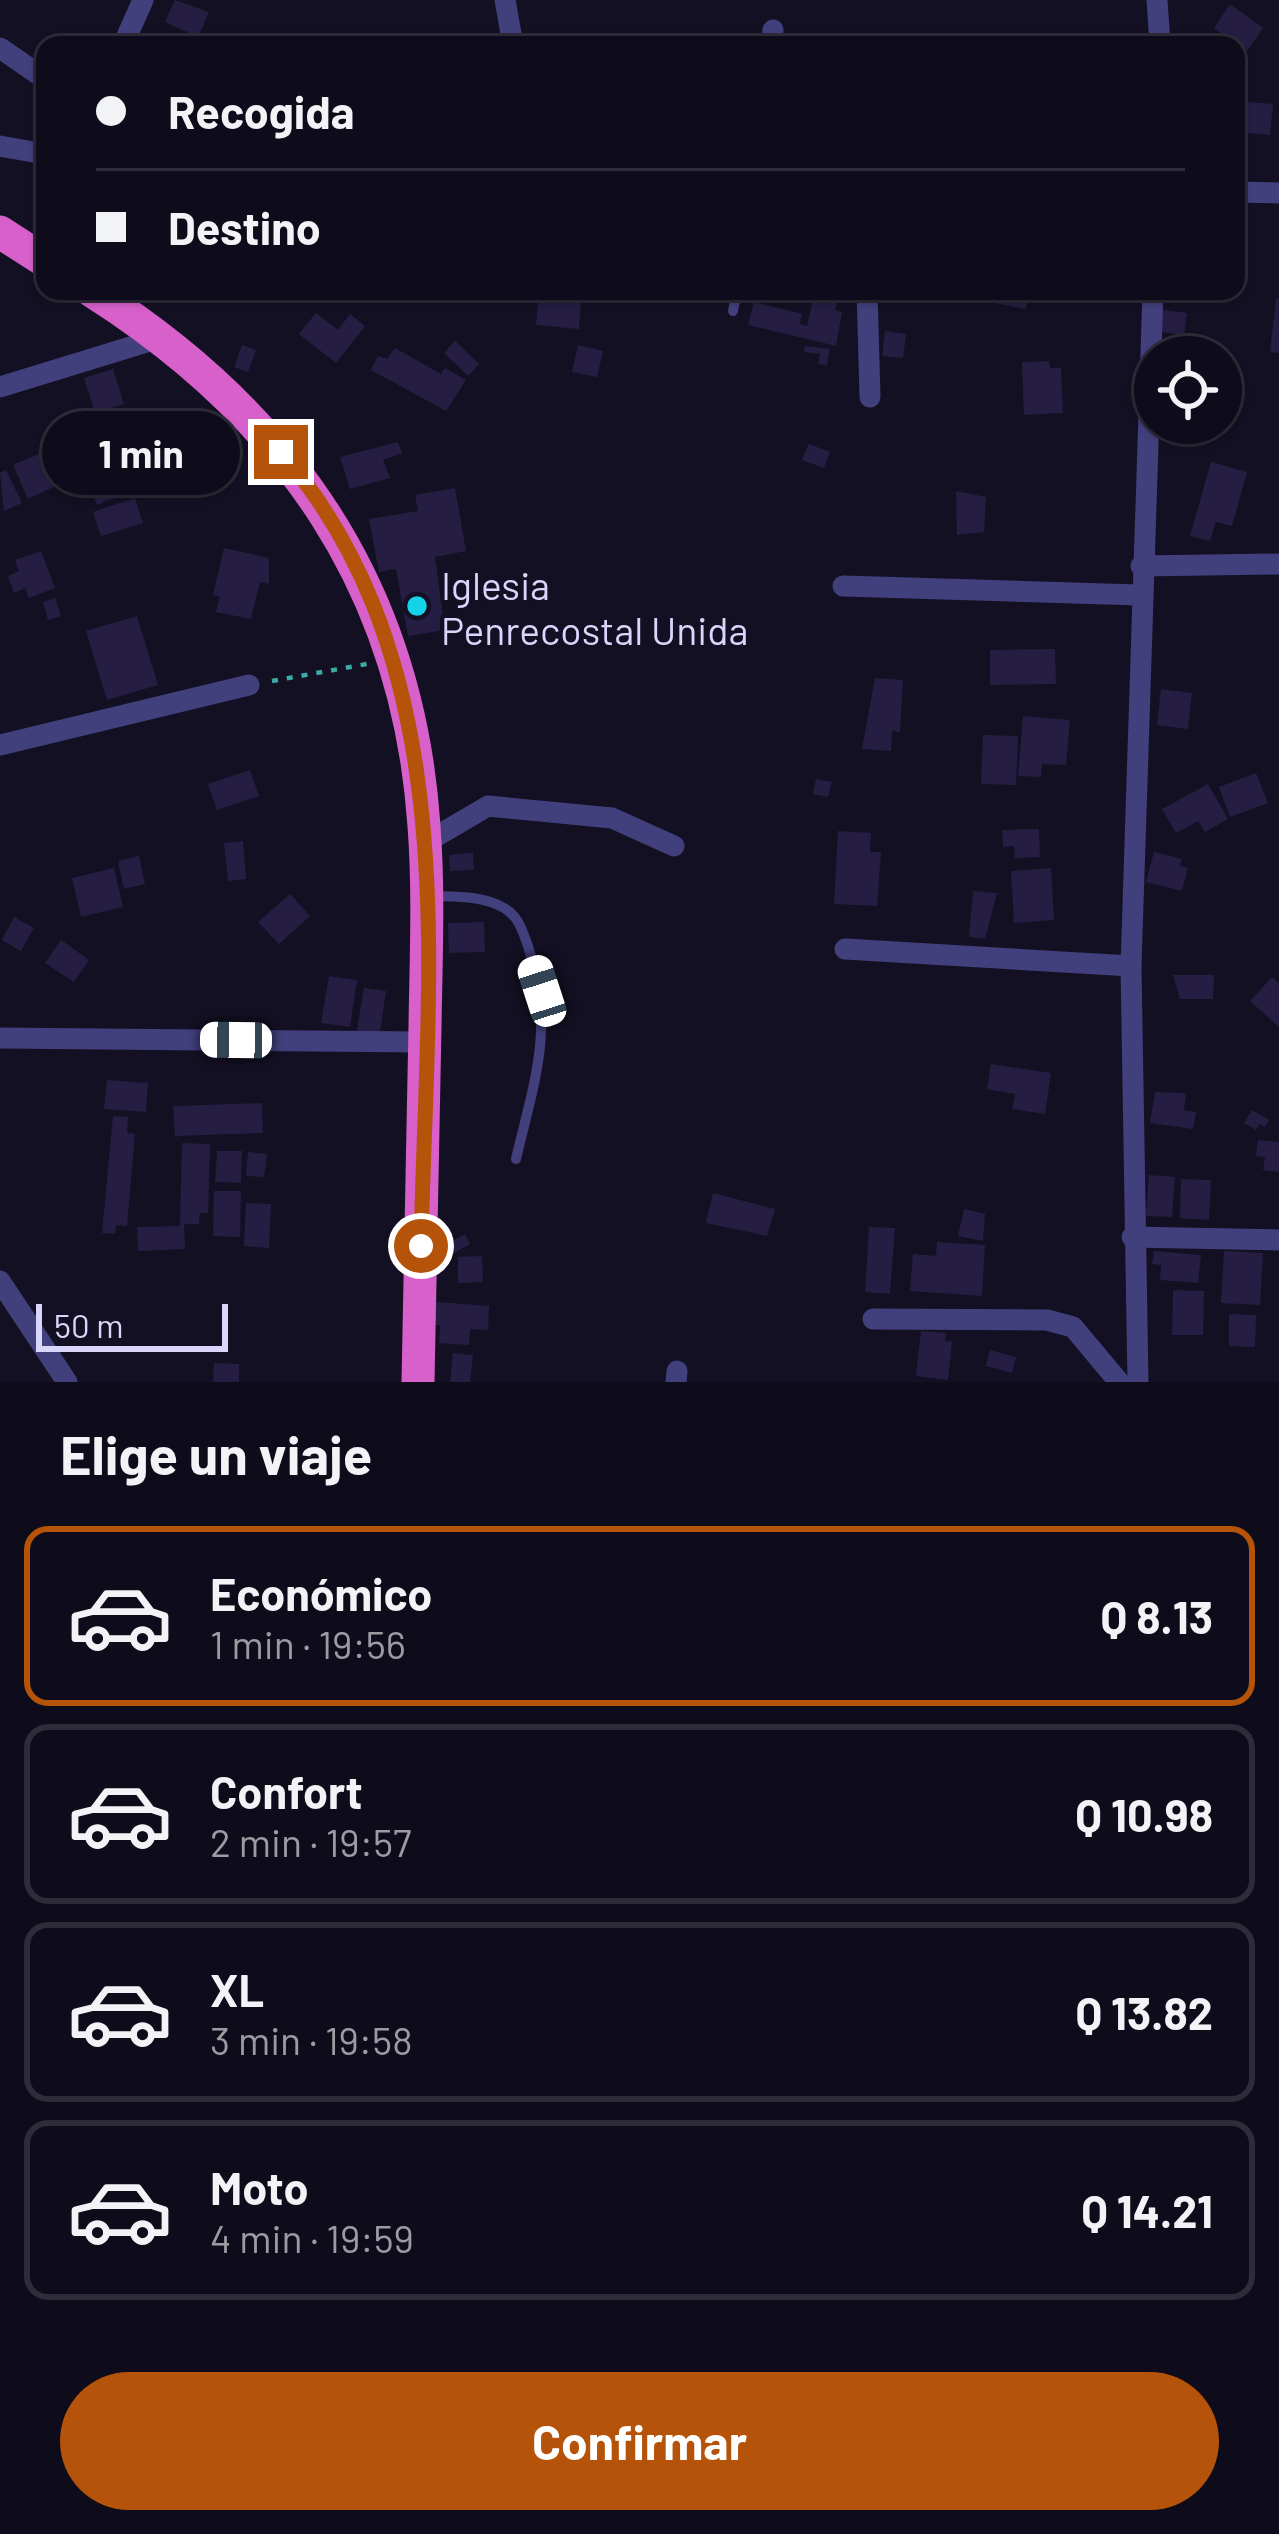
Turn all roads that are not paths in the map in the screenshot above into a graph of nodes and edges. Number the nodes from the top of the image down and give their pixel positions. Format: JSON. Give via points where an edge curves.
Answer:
{"nodes":[{"id":1,"x":143,"y":0,"type":"edge"},
{"id":2,"x":505,"y":0,"type":"edge"},
{"id":3,"x":1157,"y":0,"type":"edge"},
{"id":4,"x":127,"y":36,"type":"edge"},
{"id":5,"x":511,"y":36,"type":"edge"},
{"id":6,"x":1159,"y":36,"type":"edge"},
{"id":7,"x":0,"y":48,"type":"edge"},
{"id":8,"x":36,"y":73,"type":"edge"},
{"id":9,"x":0,"y":146,"type":"edge"},
{"id":10,"x":36,"y":152,"type":"edge"},
{"id":11,"x":1245,"y":192,"type":"edge"},
{"id":12,"x":1279,"y":193,"type":"edge"},
{"id":13,"x":0,"y":232,"type":"edge"},
{"id":14,"x":36,"y":255,"type":"edge"},
{"id":15,"x":106,"y":300,"type":"edge"},
{"id":16,"x":735,"y":300,"type":"edge"},
{"id":17,"x":867,"y":300,"type":"edge"},
{"id":18,"x":1153,"y":300,"type":"edge"},
{"id":19,"x":733,"y":311,"type":"dead end"},
{"id":20,"x":164,"y":337,"type":"junction"},
{"id":21,"x":0,"y":387,"type":"edge"},
{"id":22,"x":870,"y":397,"type":"dead end"},
{"id":23,"x":1279,"y":564,"type":"edge"},
{"id":24,"x":1141,"y":566,"type":"junction"},
{"id":25,"x":843,"y":586,"type":"dead end"},
{"id":26,"x":1138,"y":595,"type":"junction"},
{"id":27,"x":249,"y":685,"type":"road end"},
{"id":28,"x":0,"y":745,"type":"edge"},
{"id":29,"x":425,"y":843,"type":"junction"},
{"id":30,"x":674,"y":846,"type":"dead end"},
{"id":31,"x":426,"y":896,"type":"junction"},
{"id":32,"x":845,"y":949,"type":"dead end"},
{"id":33,"x":1131,"y":966,"type":"junction"},
{"id":34,"x":0,"y":1038,"type":"edge"},
{"id":35,"x":424,"y":1042,"type":"junction"},
{"id":36,"x":516,"y":1159,"type":"dead end"},
{"id":37,"x":1132,"y":1237,"type":"junction"},
{"id":38,"x":1279,"y":1240,"type":"edge"},
{"id":39,"x":0,"y":1281,"type":"edge"},
{"id":40,"x":873,"y":1319,"type":"dead end"},
{"id":41,"x":68,"y":1382,"type":"edge"},
{"id":42,"x":418,"y":1382,"type":"edge"},
{"id":43,"x":1119,"y":1382,"type":"edge"},
{"id":44,"x":1138,"y":1382,"type":"edge"}],
"edges":[{"from":1,"to":4,"type":"street"},
{"from":2,"to":5,"type":"street"},
{"from":3,"to":6,"type":"street"},
{"from":7,"to":8,"type":"street"},
{"from":9,"to":10,"type":"street"},
{"from":11,"to":12,"type":"street"},
{"from":13,"to":14,"type":"highway"},
{"from":15,"to":20,"type":"highway"},
{"from":16,"to":19,"type":"lane"},
{"from":17,"to":22,"type":"street"},
{"from":18,"to":24,"type":"street"},
{"from":20,"to":21,"type":"street"},
{"from":20,"to":29,"type":"highway","via":[[252,418],[310,486],[355,566],[409,716]]},
{"from":23,"to":24,"type":"street"},
{"from":24,"to":26,"type":"street"},
{"from":25,"to":26,"type":"street"},
{"from":26,"to":33,"type":"street"},
{"from":27,"to":28,"type":"street"},
{"from":29,"to":30,"type":"street","via":[[488,806],[612,818]]},
{"from":29,"to":31,"type":"highway"},
{"from":31,"to":35,"type":"highway"},
{"from":31,"to":36,"type":"lane","via":[[502,907],[518,918],[525,938],[545,1034]]},
{"from":32,"to":33,"type":"street"},
{"from":33,"to":37,"type":"street"},
{"from":34,"to":35,"type":"street"},
{"from":35,"to":42,"type":"highway"},
{"from":37,"to":38,"type":"street"},
{"from":37,"to":44,"type":"street"},
{"from":39,"to":41,"type":"street"},
{"from":40,"to":43,"type":"street","via":[[1047,1320],[1073,1328]]}]}
